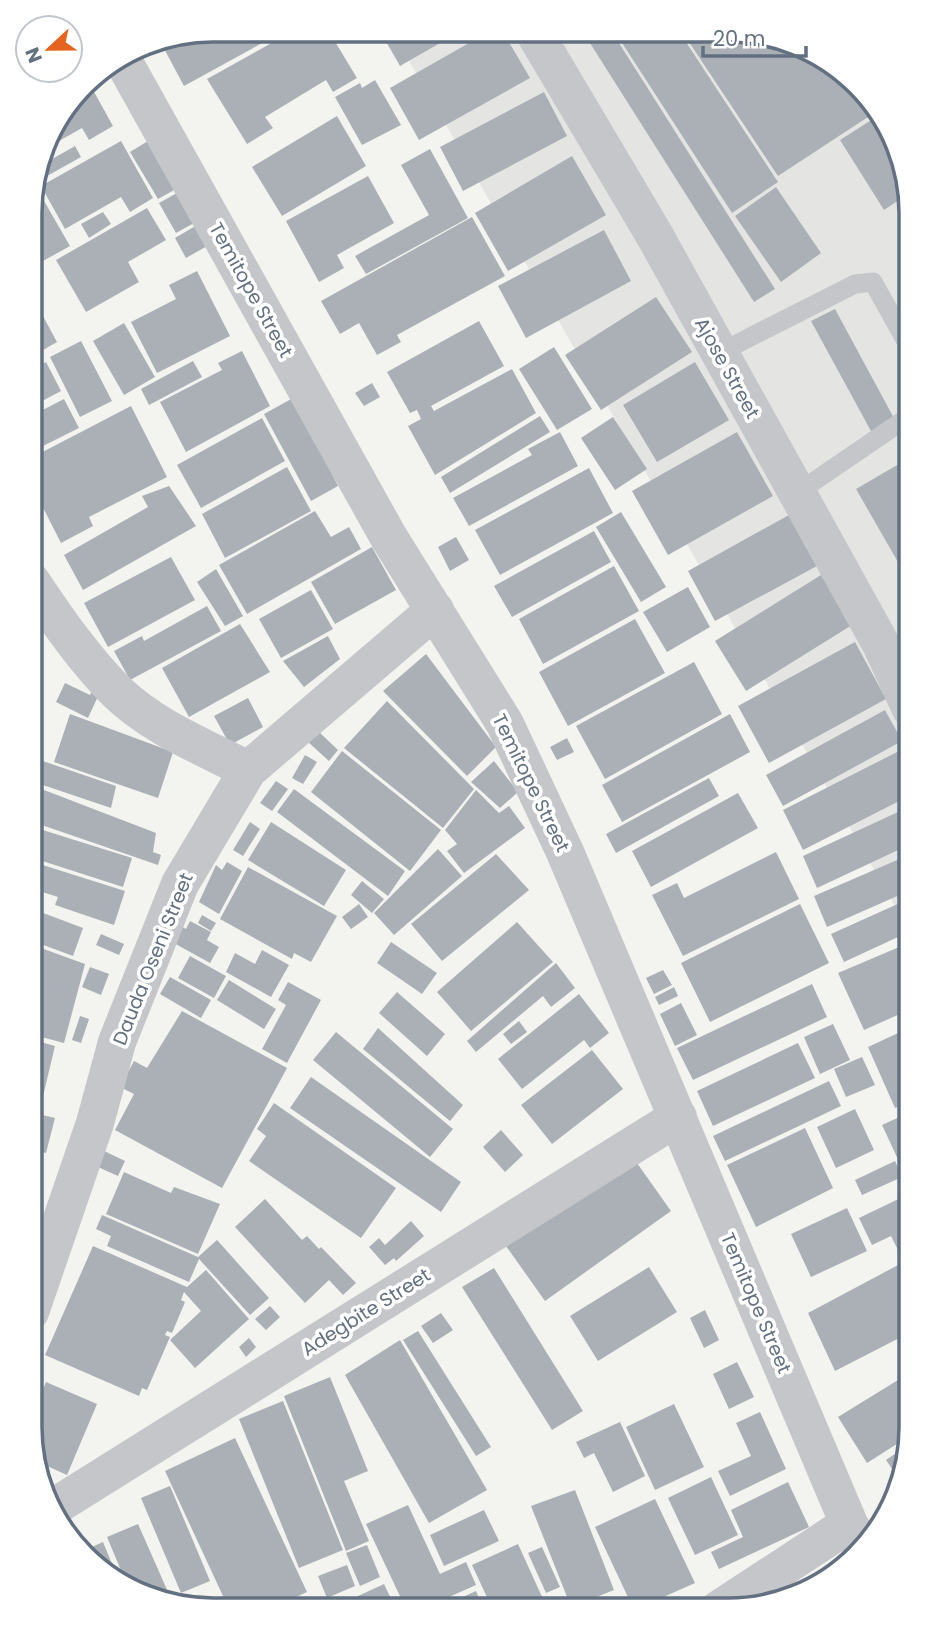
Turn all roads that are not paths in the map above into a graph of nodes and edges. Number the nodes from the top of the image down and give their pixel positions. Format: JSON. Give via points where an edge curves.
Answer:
{"nodes":[{"id":1,"x":540,"y":42,"type":"edge"},
{"id":2,"x":126,"y":66,"type":"edge"},
{"id":3,"x":899,"y":323,"type":"edge"},
{"id":4,"x":719,"y":353,"type":"junction"},
{"id":5,"x":899,"y":423,"type":"edge"},
{"id":6,"x":797,"y":493,"type":"junction"},
{"id":7,"x":42,"y":597,"type":"edge"},
{"id":8,"x":435,"y":610,"type":"junction"},
{"id":9,"x":899,"y":683,"type":"edge"},
{"id":10,"x":248,"y":770,"type":"junction"},
{"id":11,"x":678,"y":1117,"type":"junction"},
{"id":12,"x":42,"y":1277,"type":"edge"},
{"id":13,"x":61,"y":1503,"type":"edge"},
{"id":14,"x":855,"y":1536,"type":"edge"},
{"id":15,"x":741,"y":1597,"type":"edge"}],
"edges":[{"from":1,"to":4,"type":"street","name":"Ajose Street"},
{"from":2,"to":8,"type":"street","name":"Temitope Street","via":[[388,536]]},
{"from":3,"to":4,"type":"lane","via":[[873,282],[855,284]]},
{"from":4,"to":6,"type":"street","name":"Ajose Street"},
{"from":5,"to":6,"type":"lane"},
{"from":6,"to":9,"type":"street","name":"Ajose Street"},
{"from":7,"to":10,"type":"street","via":[[73,642],[119,693],[168,728]]},
{"from":8,"to":10,"type":"street","name":"Dauda Oseni Street"},
{"from":8,"to":11,"type":"street","name":"Temitope Street","via":[[505,724]]},
{"from":10,"to":12,"type":"street","name":"Dauda Oseni Street","via":[[180,884],[148,961],[117,1042],[95,1123]]},
{"from":11,"to":13,"type":"street","name":"Adegbite Street"},
{"from":11,"to":14,"type":"street","name":"Temitope Street"},
{"from":14,"to":15,"type":"street"}]}
